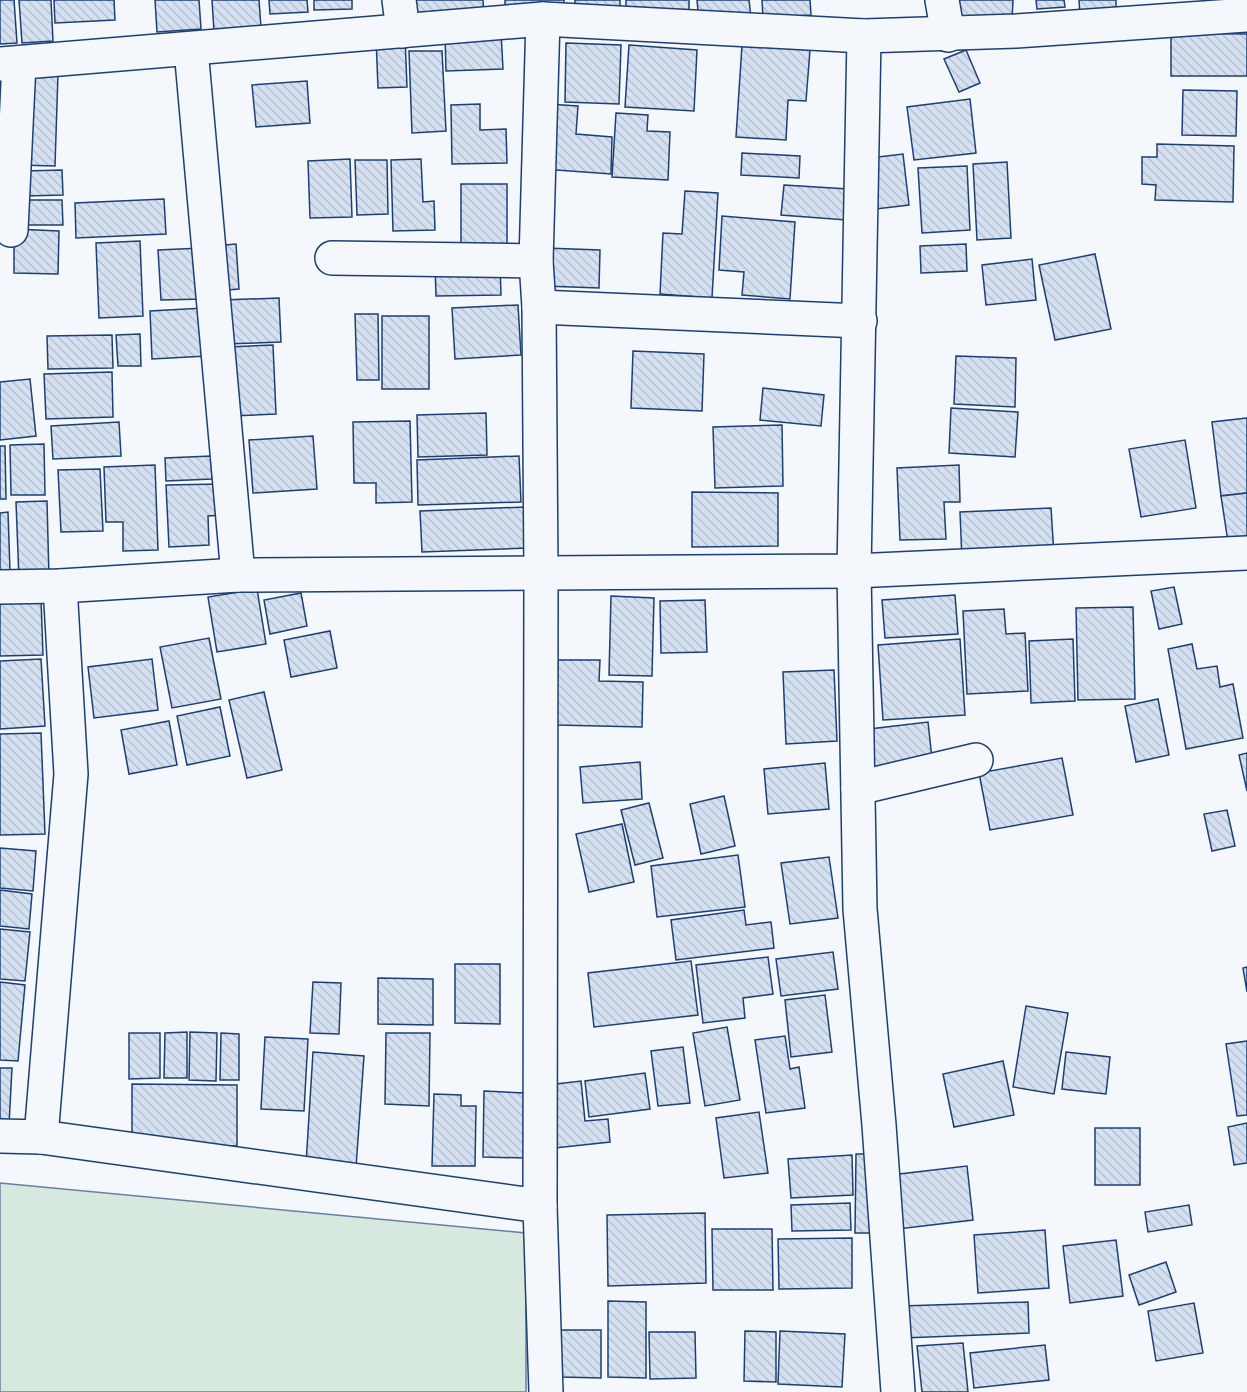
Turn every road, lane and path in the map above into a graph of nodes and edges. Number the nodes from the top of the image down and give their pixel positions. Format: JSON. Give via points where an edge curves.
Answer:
{"nodes":[{"id":1,"x":942,"y":0,"type":"edge"},
{"id":2,"x":401,"y":15,"type":"edge"},
{"id":3,"x":1247,"y":15,"type":"edge"},
{"id":4,"x":543,"y":19,"type":"junction"},
{"id":5,"x":948,"y":34,"type":"junction"},
{"id":6,"x":864,"y":36,"type":"junction"},
{"id":7,"x":190,"y":49,"type":"junction"},
{"id":8,"x":9,"y":63,"type":"edge"},
{"id":9,"x":11,"y":230,"type":"dead end"},
{"id":10,"x":332,"y":258,"type":"dead end"},
{"id":11,"x":536,"y":261,"type":"junction"},
{"id":12,"x":539,"y":307,"type":"junction"},
{"id":13,"x":860,"y":321,"type":"junction"},
{"id":14,"x":1247,"y":553,"type":"edge"},
{"id":15,"x":854,"y":570,"type":"junction"},
{"id":16,"x":541,"y":573,"type":"junction"},
{"id":17,"x":238,"y":575,"type":"junction"},
{"id":18,"x":60,"y":586,"type":"junction"},
{"id":19,"x":0,"y":587,"type":"edge"},
{"id":20,"x":976,"y":759,"type":"dead end"},
{"id":21,"x":858,"y":788,"type":"junction"},
{"id":22,"x":0,"y":1136,"type":"edge"},
{"id":23,"x":41,"y":1137,"type":"junction"},
{"id":24,"x":540,"y":1206,"type":"junction"},
{"id":25,"x":546,"y":1392,"type":"edge"},
{"id":26,"x":898,"y":1392,"type":"edge"}],
"edges":[{"from":1,"to":5,"type":"street"},
{"from":2,"to":4,"type":"street"},
{"from":2,"to":7,"type":"street"},
{"from":3,"to":5,"type":"street"},
{"from":4,"to":6,"type":"street"},
{"from":4,"to":11,"type":"street"},
{"from":5,"to":6,"type":"street"},
{"from":6,"to":13,"type":"street"},
{"from":7,"to":8,"type":"street"},
{"from":7,"to":17,"type":"street"},
{"from":8,"to":9,"type":"street"},
{"from":10,"to":11,"type":"street"},
{"from":11,"to":12,"type":"street"},
{"from":12,"to":13,"type":"street"},
{"from":12,"to":16,"type":"street"},
{"from":13,"to":15,"type":"street"},
{"from":14,"to":15,"type":"street"},
{"from":15,"to":16,"type":"street"},
{"from":15,"to":21,"type":"street"},
{"from":16,"to":17,"type":"street"},
{"from":16,"to":24,"type":"street"},
{"from":17,"to":18,"type":"street"},
{"from":18,"to":19,"type":"street"},
{"from":18,"to":23,"type":"street","via":[[71,774]]},
{"from":20,"to":21,"type":"street"},
{"from":21,"to":26,"type":"street","via":[[860,909]]},
{"from":22,"to":23,"type":"street"},
{"from":23,"to":24,"type":"street"},
{"from":24,"to":25,"type":"street"}]}
